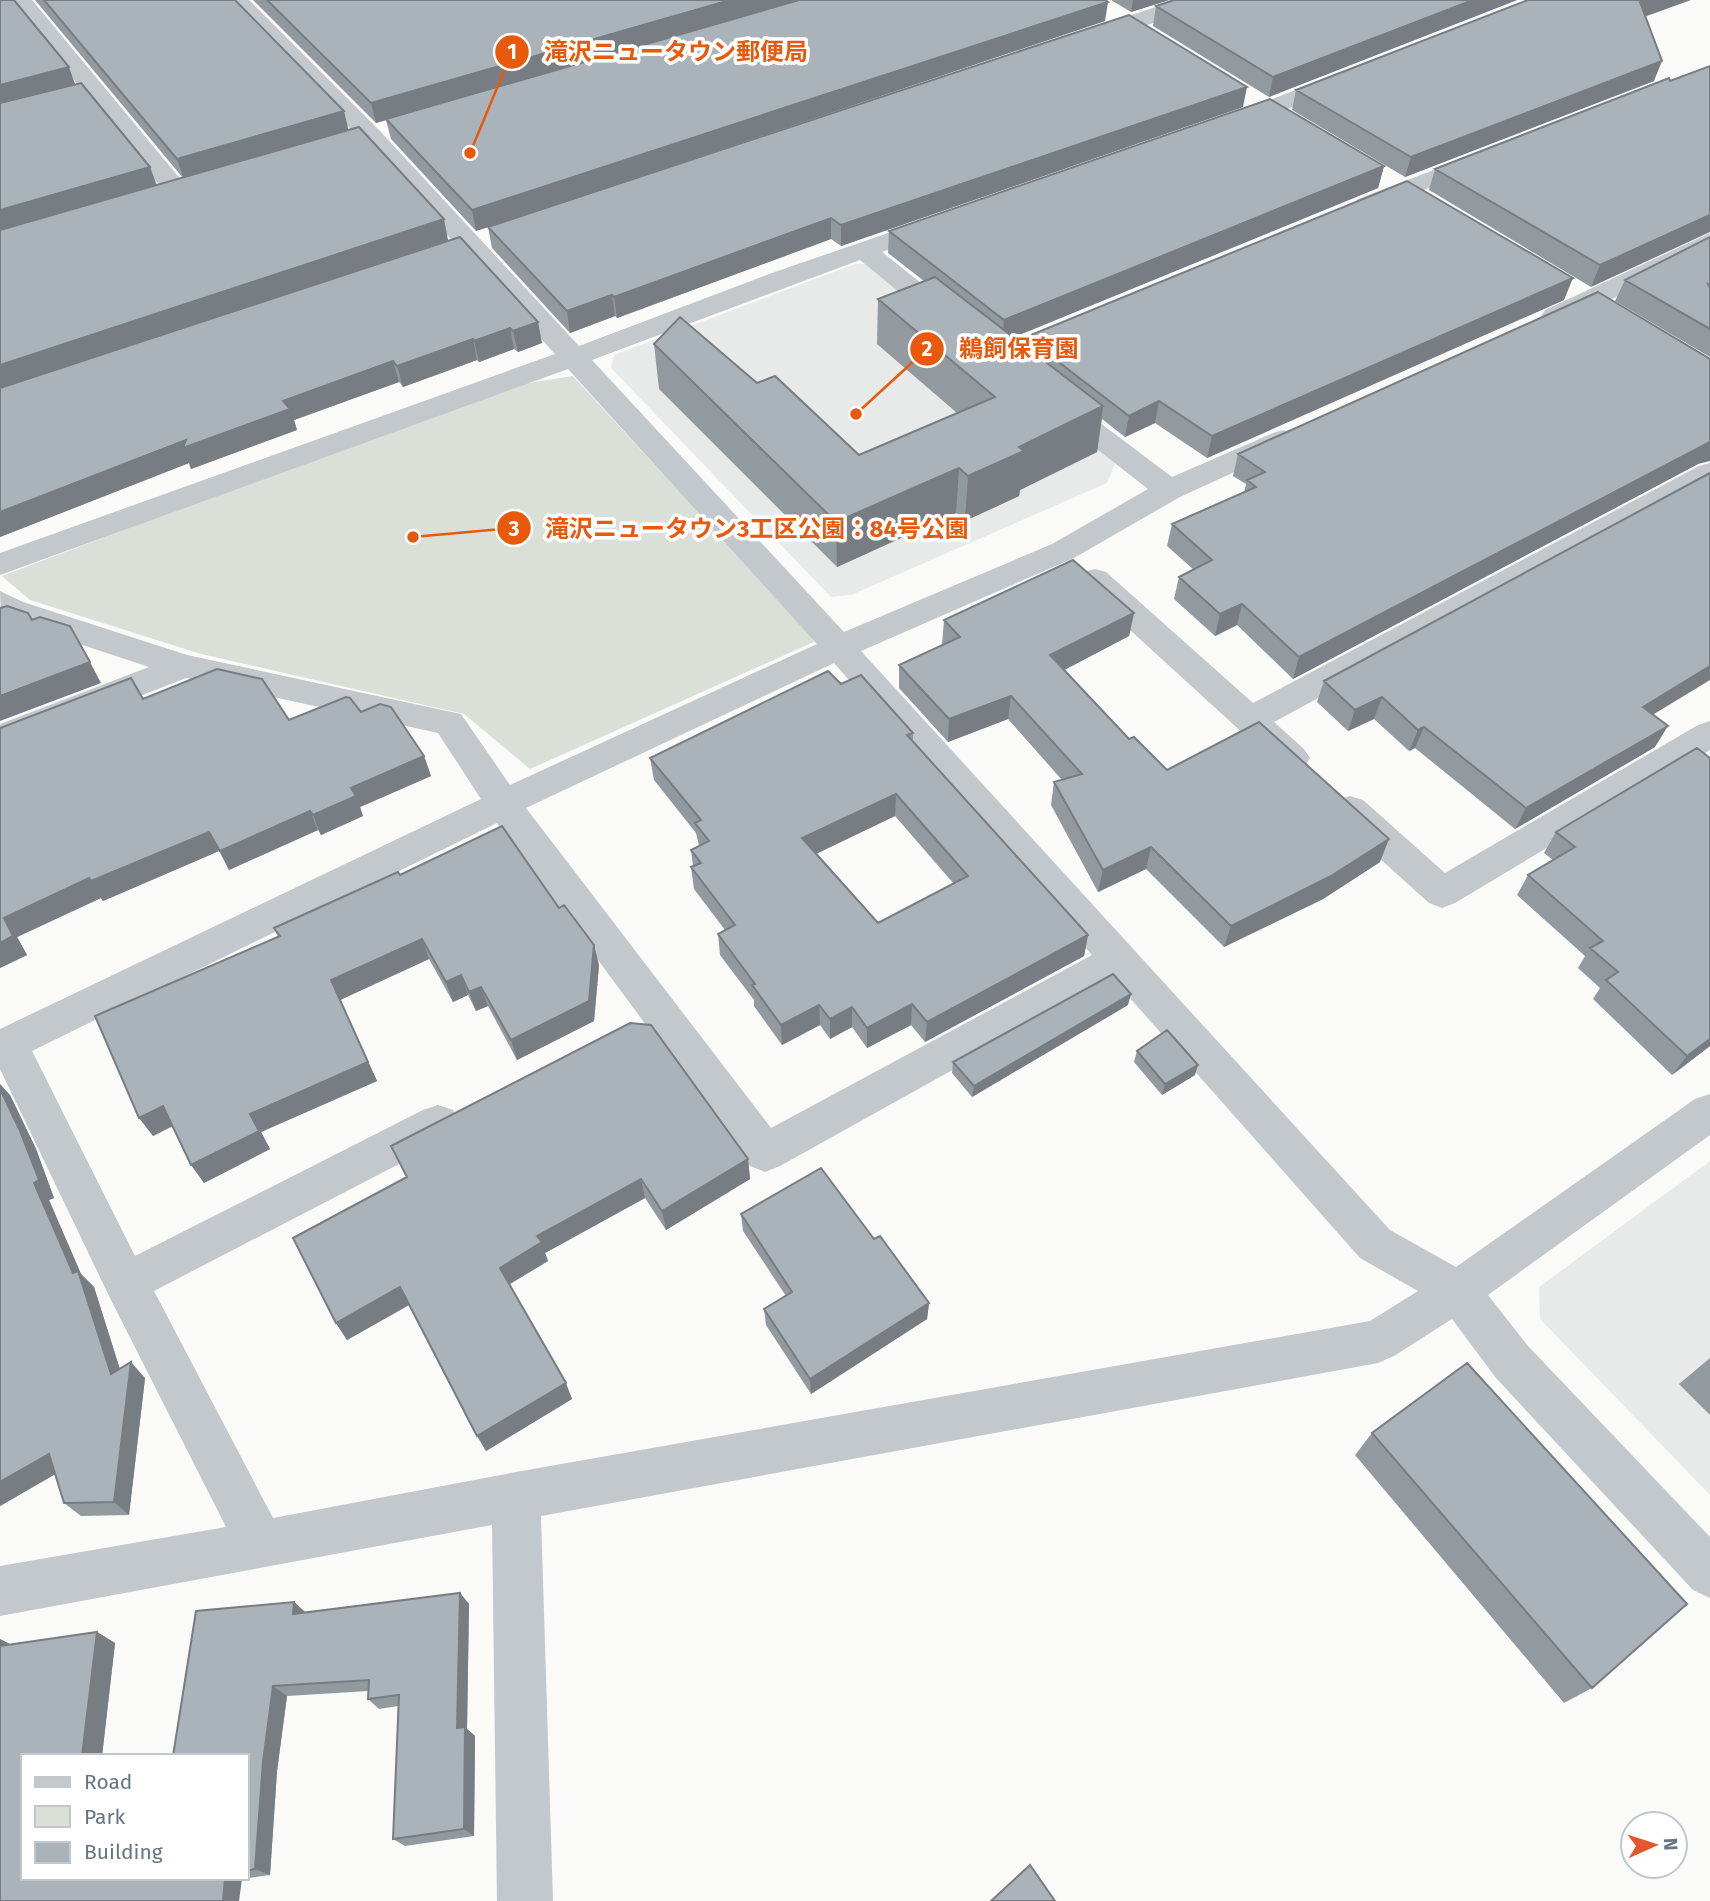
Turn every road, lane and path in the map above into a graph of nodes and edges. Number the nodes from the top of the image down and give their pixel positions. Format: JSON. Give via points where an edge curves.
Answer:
{"nodes":[{"id":1,"x":20,"y":0,"type":"edge"},
{"id":2,"x":237,"y":0,"type":"edge"},
{"id":3,"x":1199,"y":0,"type":"edge"},
{"id":4,"x":1101,"y":6,"type":"edge"},
{"id":5,"x":1129,"y":24,"type":"junction"},
{"id":6,"x":1152,"y":38,"type":"edge"},
{"id":7,"x":1063,"y":46,"type":"edge"},
{"id":8,"x":1367,"y":69,"type":"edge"},
{"id":9,"x":95,"y":92,"type":"junction"},
{"id":10,"x":1243,"y":94,"type":"edge"},
{"id":11,"x":72,"y":98,"type":"edge"},
{"id":12,"x":1266,"y":108,"type":"junction"},
{"id":13,"x":1290,"y":122,"type":"edge"},
{"id":14,"x":398,"y":128,"type":"edge"},
{"id":15,"x":1209,"y":131,"type":"edge"},
{"id":16,"x":371,"y":136,"type":"junction"},
{"id":17,"x":345,"y":144,"type":"edge"},
{"id":18,"x":1506,"y":149,"type":"edge"},
{"id":19,"x":1393,"y":182,"type":"junction"},
{"id":20,"x":204,"y":185,"type":"edge"},
{"id":21,"x":178,"y":192,"type":"junction"},
{"id":22,"x":153,"y":200,"type":"edge"},
{"id":23,"x":1427,"y":203,"type":"edge"},
{"id":24,"x":966,"y":215,"type":"edge"},
{"id":25,"x":1340,"y":215,"type":"edge"},
{"id":26,"x":496,"y":234,"type":"edge"},
{"id":27,"x":1710,"y":241,"type":"edge"},
{"id":28,"x":470,"y":243,"type":"junction"},
{"id":29,"x":863,"y":250,"type":"junction"},
{"id":30,"x":443,"y":252,"type":"edge"},
{"id":31,"x":1530,"y":328,"type":"edge"},
{"id":32,"x":966,"y":332,"type":"edge"},
{"id":33,"x":574,"y":357,"type":"junction"},
{"id":34,"x":1040,"y":390,"type":"edge"},
{"id":35,"x":1306,"y":429,"type":"edge"},
{"id":36,"x":1710,"y":473,"type":"edge"},
{"id":37,"x":1169,"y":491,"type":"junction"},
{"id":38,"x":1063,"y":551,"type":"junction"},
{"id":39,"x":0,"y":564,"type":"edge"},
{"id":40,"x":0,"y":602,"type":"edge"},
{"id":41,"x":839,"y":647,"type":"junction"},
{"id":42,"x":184,"y":666,"type":"junction"},
{"id":43,"x":1250,"y":719,"type":"junction"},
{"id":44,"x":1710,"y":734,"type":"edge"},
{"id":45,"x":0,"y":737,"type":"edge"},
{"id":46,"x":503,"y":804,"type":"junction"},
{"id":47,"x":1119,"y":959,"type":"junction"},
{"id":48,"x":658,"y":1010,"type":"junction"},
{"id":49,"x":621,"y":1029,"type":"edge"},
{"id":50,"x":4,"y":1046,"type":"edge"},
{"id":51,"x":472,"y":1105,"type":"edge"},
{"id":52,"x":1710,"y":1112,"type":"edge"},
{"id":53,"x":126,"y":1283,"type":"junction"},
{"id":54,"x":1458,"y":1290,"type":"junction"},
{"id":55,"x":516,"y":1496,"type":"junction"},
{"id":56,"x":261,"y":1545,"type":"junction"},
{"id":57,"x":1710,"y":1573,"type":"edge"},
{"id":58,"x":0,"y":1591,"type":"edge"},
{"id":59,"x":525,"y":1901,"type":"edge"}],
"edges":[{"from":1,"to":9,"type":"street"},
{"from":2,"to":16,"type":"street"},
{"from":3,"to":5,"type":"street"},
{"from":4,"to":5,"type":"street"},
{"from":5,"to":6,"type":"street"},
{"from":5,"to":7,"type":"street"},
{"from":8,"to":12,"type":"street"},
{"from":9,"to":11,"type":"street"},
{"from":9,"to":21,"type":"street"},
{"from":10,"to":12,"type":"street"},
{"from":12,"to":13,"type":"street"},
{"from":12,"to":15,"type":"street"},
{"from":14,"to":16,"type":"street"},
{"from":16,"to":17,"type":"street"},
{"from":16,"to":28,"type":"street"},
{"from":18,"to":19,"type":"street"},
{"from":19,"to":23,"type":"street"},
{"from":19,"to":25,"type":"street"},
{"from":20,"to":21,"type":"street"},
{"from":21,"to":22,"type":"street"},
{"from":24,"to":29,"type":"street"},
{"from":26,"to":28,"type":"street"},
{"from":27,"to":31,"type":"street"},
{"from":28,"to":30,"type":"street"},
{"from":28,"to":33,"type":"street"},
{"from":29,"to":32,"type":"street"},
{"from":29,"to":33,"type":"street"},
{"from":33,"to":39,"type":"street"},
{"from":33,"to":41,"type":"street"},
{"from":34,"to":37,"type":"street"},
{"from":35,"to":37,"type":"street"},
{"from":36,"to":43,"type":"street"},
{"from":37,"to":38,"type":"street"},
{"from":38,"to":41,"type":"street"},
{"from":38,"to":43,"type":"street"},
{"from":40,"to":42,"type":"street","via":[[12,610]]},
{"from":41,"to":46,"type":"street"},
{"from":41,"to":47,"type":"street"},
{"from":42,"to":45,"type":"street"},
{"from":42,"to":46,"type":"street","via":[[449,723]]},
{"from":43,"to":44,"type":"street","via":[[1442,893]]},
{"from":46,"to":48,"type":"street"},
{"from":46,"to":50,"type":"street"},
{"from":47,"to":48,"type":"street","via":[[765,1153]]},
{"from":47,"to":54,"type":"street","via":[[1375,1244]]},
{"from":48,"to":49,"type":"street"},
{"from":50,"to":53,"type":"street"},
{"from":51,"to":53,"type":"street"},
{"from":52,"to":54,"type":"street"},
{"from":53,"to":56,"type":"street"},
{"from":54,"to":55,"type":"street","via":[[1378,1341]]},
{"from":54,"to":57,"type":"street","via":[[1511,1362]]},
{"from":55,"to":56,"type":"street"},
{"from":55,"to":59,"type":"street"},
{"from":56,"to":58,"type":"street"}]}
